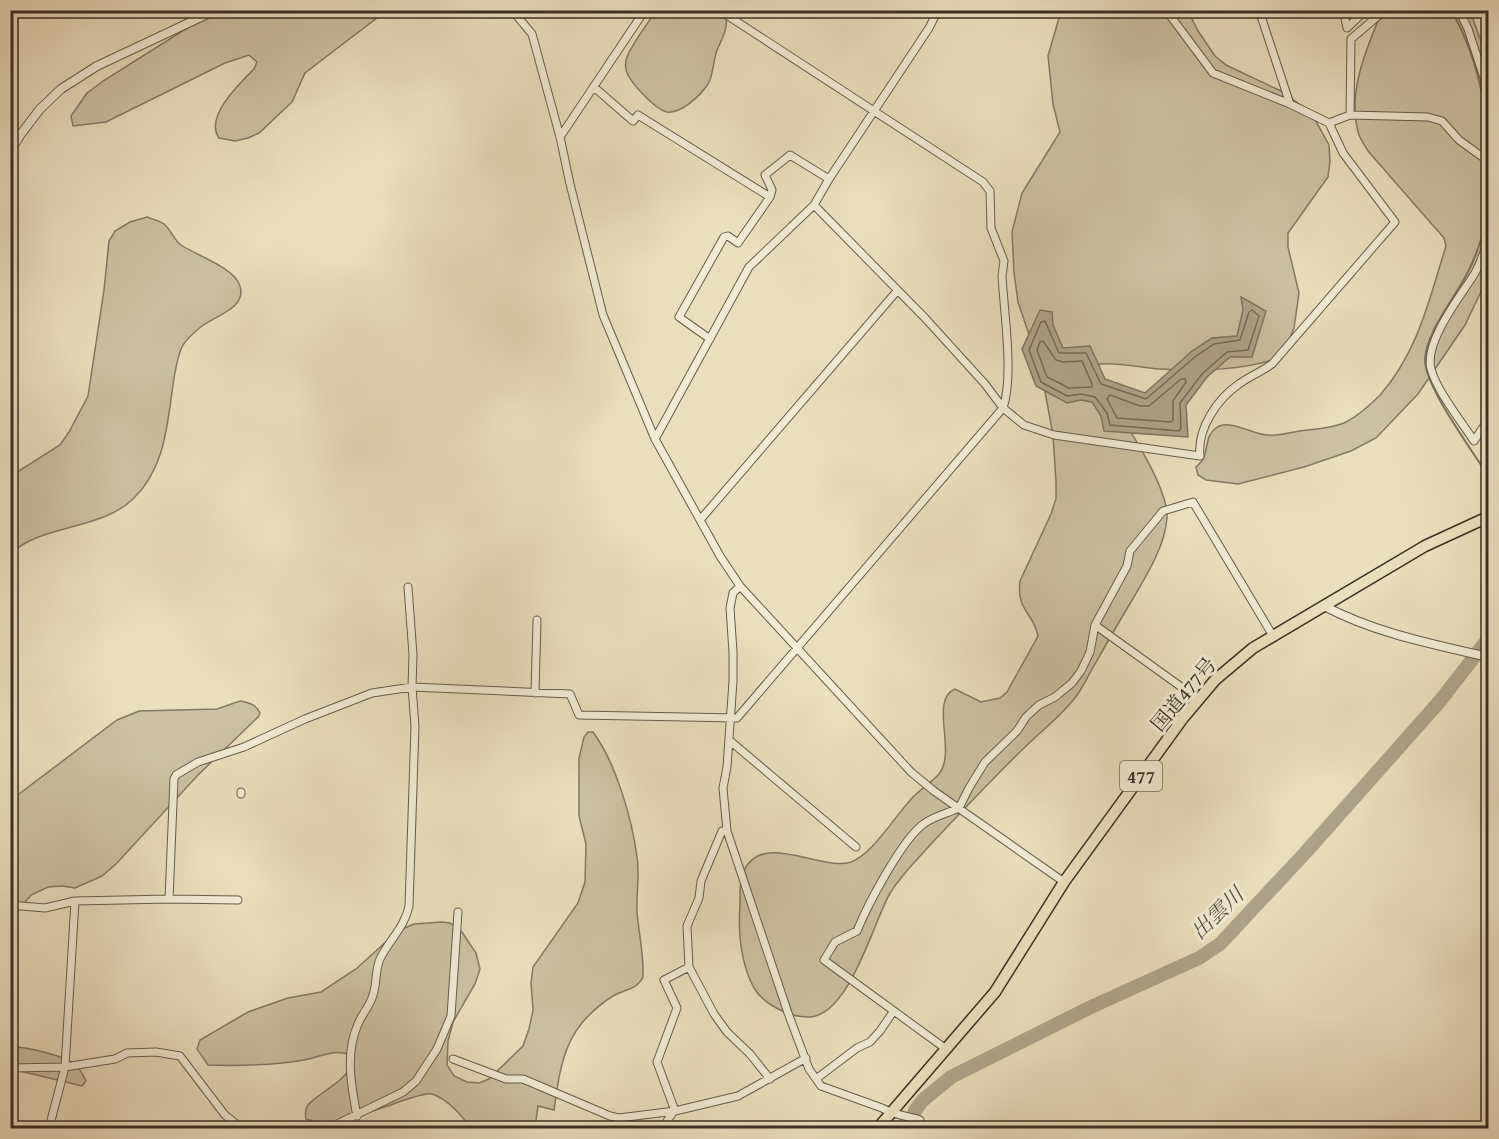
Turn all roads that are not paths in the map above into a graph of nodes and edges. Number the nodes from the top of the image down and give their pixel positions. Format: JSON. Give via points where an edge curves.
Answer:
{"nodes":[{"id":1,"x":216,"y":10,"type":"edge"},
{"id":2,"x":512,"y":10,"type":"edge"},
{"id":3,"x":645,"y":10,"type":"edge"},
{"id":4,"x":719,"y":10,"type":"edge"},
{"id":5,"x":938,"y":10,"type":"edge"},
{"id":6,"x":1166,"y":10,"type":"edge"},
{"id":7,"x":1259,"y":10,"type":"edge"},
{"id":8,"x":1343,"y":10,"type":"edge"},
{"id":9,"x":1366,"y":10,"type":"edge"},
{"id":10,"x":1385,"y":10,"type":"edge"},
{"id":11,"x":1459,"y":10,"type":"edge"},
{"id":12,"x":595,"y":88,"type":"junction"},
{"id":13,"x":1488,"y":90,"type":"edge"},
{"id":14,"x":1290,"y":104,"type":"junction"},
{"id":15,"x":873,"y":111,"type":"junction"},
{"id":16,"x":1350,"y":115,"type":"junction"},
{"id":17,"x":1329,"y":123,"type":"junction"},
{"id":18,"x":560,"y":137,"type":"junction"},
{"id":19,"x":10,"y":152,"type":"edge"},
{"id":20,"x":1488,"y":160,"type":"edge"},
{"id":21,"x":829,"y":179,"type":"junction"},
{"id":22,"x":770,"y":197,"type":"junction"},
{"id":23,"x":814,"y":205,"type":"junction"},
{"id":24,"x":1488,"y":238,"type":"edge"},
{"id":25,"x":897,"y":291,"type":"junction"},
{"id":26,"x":710,"y":339,"type":"junction"},
{"id":27,"x":1003,"y":408,"type":"junction"},
{"id":28,"x":1488,"y":420,"type":"edge"},
{"id":29,"x":655,"y":439,"type":"junction"},
{"id":30,"x":1488,"y":518,"type":"edge"},
{"id":31,"x":700,"y":520,"type":"junction"},
{"id":32,"x":740,"y":586,"type":"junction"},
{"id":33,"x":408,"y":587,"type":"dead end"},
{"id":34,"x":1324,"y":606,"type":"junction"},
{"id":35,"x":537,"y":620,"type":"dead end"},
{"id":36,"x":1095,"y":625,"type":"junction"},
{"id":37,"x":1273,"y":636,"type":"junction"},
{"id":38,"x":798,"y":647,"type":"junction"},
{"id":39,"x":1488,"y":657,"type":"edge"},
{"id":40,"x":412,"y":687,"type":"junction"},
{"id":41,"x":535,"y":693,"type":"junction"},
{"id":42,"x":1198,"y":699,"type":"junction"},
{"id":43,"x":731,"y":718,"type":"junction"},
{"id":44,"x":729,"y":741,"type":"junction"},
{"id":45,"x":959,"y":808,"type":"junction"},
{"id":46,"x":728,"y":831,"type":"junction"},
{"id":47,"x":856,"y":848,"type":"dead end"},
{"id":48,"x":1064,"y":882,"type":"junction"},
{"id":49,"x":169,"y":898,"type":"junction"},
{"id":50,"x":238,"y":900,"type":"dead end"},
{"id":51,"x":75,"y":901,"type":"junction"},
{"id":52,"x":10,"y":905,"type":"edge"},
{"id":53,"x":458,"y":912,"type":"dead end"},
{"id":54,"x":689,"y":967,"type":"junction"},
{"id":55,"x":892,"y":1012,"type":"junction"},
{"id":56,"x":946,"y":1049,"type":"junction"},
{"id":57,"x":806,"y":1058,"type":"junction"},
{"id":58,"x":453,"y":1059,"type":"dead end"},
{"id":59,"x":65,"y":1067,"type":"junction"},
{"id":60,"x":10,"y":1068,"type":"edge"},
{"id":61,"x":770,"y":1078,"type":"junction"},
{"id":62,"x":816,"y":1079,"type":"junction"},
{"id":63,"x":675,"y":1111,"type":"junction"},
{"id":64,"x":891,"y":1113,"type":"junction"},
{"id":65,"x":357,"y":1116,"type":"junction"},
{"id":66,"x":920,"y":1120,"type":"dead end"},
{"id":67,"x":49,"y":1128,"type":"edge"},
{"id":68,"x":241,"y":1128,"type":"edge"},
{"id":69,"x":329,"y":1128,"type":"edge"},
{"id":70,"x":662,"y":1128,"type":"edge"},
{"id":71,"x":879,"y":1128,"type":"edge"}],
"edges":[{"from":1,"to":19,"type":"street","via":[[97,66],[61,89],[40,109]]},
{"from":2,"to":18,"type":"street","via":[[532,34]]},
{"from":3,"to":12,"type":"street"},
{"from":4,"to":15,"type":"street"},
{"from":5,"to":15,"type":"street"},
{"from":6,"to":14,"type":"street","via":[[1214,73]]},
{"from":7,"to":14,"type":"street"},
{"from":8,"to":9,"type":"street","via":[[1347,28]]},
{"from":10,"to":16,"type":"street","via":[[1351,39]]},
{"from":11,"to":13,"type":"street"},
{"from":12,"to":18,"type":"street"},
{"from":12,"to":22,"type":"street","via":[[633,121],[638,114]]},
{"from":14,"to":17,"type":"street"},
{"from":15,"to":21,"type":"street"},
{"from":15,"to":27,"type":"street","via":[[983,182],[990,191],[991,228],[1004,261],[1008,395]]},
{"from":16,"to":17,"type":"street"},
{"from":16,"to":20,"type":"street","via":[[1428,117],[1442,121],[1459,140]]},
{"from":17,"to":27,"type":"street","via":[[1343,153],[1395,222],[1272,364],[1239,383],[1225,398],[1202,432],[1200,456],[1054,435],[1024,425]]},
{"from":18,"to":29,"type":"street","via":[[603,315]]},
{"from":21,"to":22,"type":"street","via":[[790,155],[765,175],[772,190]]},
{"from":21,"to":23,"type":"street"},
{"from":22,"to":26,"type":"street","via":[[738,243],[724,237],[679,317]]},
{"from":23,"to":25,"type":"street"},
{"from":23,"to":26,"type":"street","via":[[749,267]]},
{"from":24,"to":28,"type":"street","via":[[1475,272],[1438,334],[1430,366],[1474,441]]},
{"from":25,"to":27,"type":"street","via":[[986,384]]},
{"from":25,"to":31,"type":"street"},
{"from":26,"to":29,"type":"street"},
{"from":27,"to":38,"type":"street"},
{"from":29,"to":31,"type":"street"},
{"from":30,"to":34,"type":"highway","name":"国道477号","number":"477","via":[[1425,546]]},
{"from":31,"to":32,"type":"street"},
{"from":32,"to":38,"type":"street"},
{"from":32,"to":43,"type":"street","via":[[733,593],[730,608]]},
{"from":33,"to":40,"type":"street"},
{"from":34,"to":37,"type":"highway","name":"国道477号","number":"477"},
{"from":34,"to":39,"type":"street","via":[[1408,638]]},
{"from":35,"to":41,"type":"street"},
{"from":36,"to":37,"type":"street","via":[[1127,566],[1130,551],[1163,511],[1193,502]]},
{"from":36,"to":42,"type":"street"},
{"from":36,"to":45,"type":"street","via":[[1090,652],[1080,671],[1055,697],[1026,717],[985,762]]},
{"from":37,"to":42,"type":"highway","name":"国道477号","number":"477","via":[[1233,663]]},
{"from":38,"to":43,"type":"street","via":[[737,718]]},
{"from":38,"to":45,"type":"street","via":[[911,772]]},
{"from":40,"to":41,"type":"street"},
{"from":40,"to":49,"type":"street","via":[[372,693],[244,747],[198,762],[176,775]]},
{"from":40,"to":65,"type":"street","via":[[415,726],[409,906],[402,927],[379,961],[373,995],[352,1036],[351,1086]]},
{"from":41,"to":43,"type":"street","via":[[570,694],[579,715]]},
{"from":42,"to":48,"type":"highway","name":"国道477号","number":"477"},
{"from":43,"to":44,"type":"street"},
{"from":44,"to":46,"type":"street","via":[[723,788]]},
{"from":44,"to":47,"type":"street"},
{"from":45,"to":48,"type":"street"},
{"from":45,"to":55,"type":"street","via":[[924,823],[907,840],[857,931],[836,942],[824,960]]},
{"from":46,"to":54,"type":"street","via":[[722,831],[687,926]]},
{"from":46,"to":57,"type":"street"},
{"from":48,"to":56,"type":"highway","name":"国道477号","number":"477","via":[[995,992]]},
{"from":49,"to":50,"type":"street"},
{"from":49,"to":51,"type":"street"},
{"from":51,"to":52,"type":"street","via":[[45,908]]},
{"from":51,"to":59,"type":"street"},
{"from":53,"to":65,"type":"street","via":[[451,1016],[437,1049],[410,1087]]},
{"from":54,"to":61,"type":"street","via":[[727,1032]]},
{"from":54,"to":63,"type":"street","via":[[664,980],[677,1008],[657,1062]]},
{"from":55,"to":56,"type":"street"},
{"from":55,"to":62,"type":"street","via":[[870,1042]]},
{"from":56,"to":64,"type":"highway","name":"国道477号","number":"477"},
{"from":57,"to":61,"type":"street"},
{"from":57,"to":62,"type":"street"},
{"from":58,"to":63,"type":"street","via":[[506,1079],[523,1079],[610,1116],[639,1117]]},
{"from":59,"to":60,"type":"street"},
{"from":59,"to":67,"type":"street"},
{"from":59,"to":68,"type":"street","via":[[115,1059],[127,1053],[180,1056],[225,1115]]},
{"from":61,"to":63,"type":"street","via":[[738,1096]]},
{"from":62,"to":64,"type":"street","via":[[821,1086]]},
{"from":63,"to":70,"type":"street"},
{"from":64,"to":66,"type":"street"},
{"from":64,"to":71,"type":"highway","name":"国道477号","number":"477"},
{"from":65,"to":69,"type":"street"}]}
